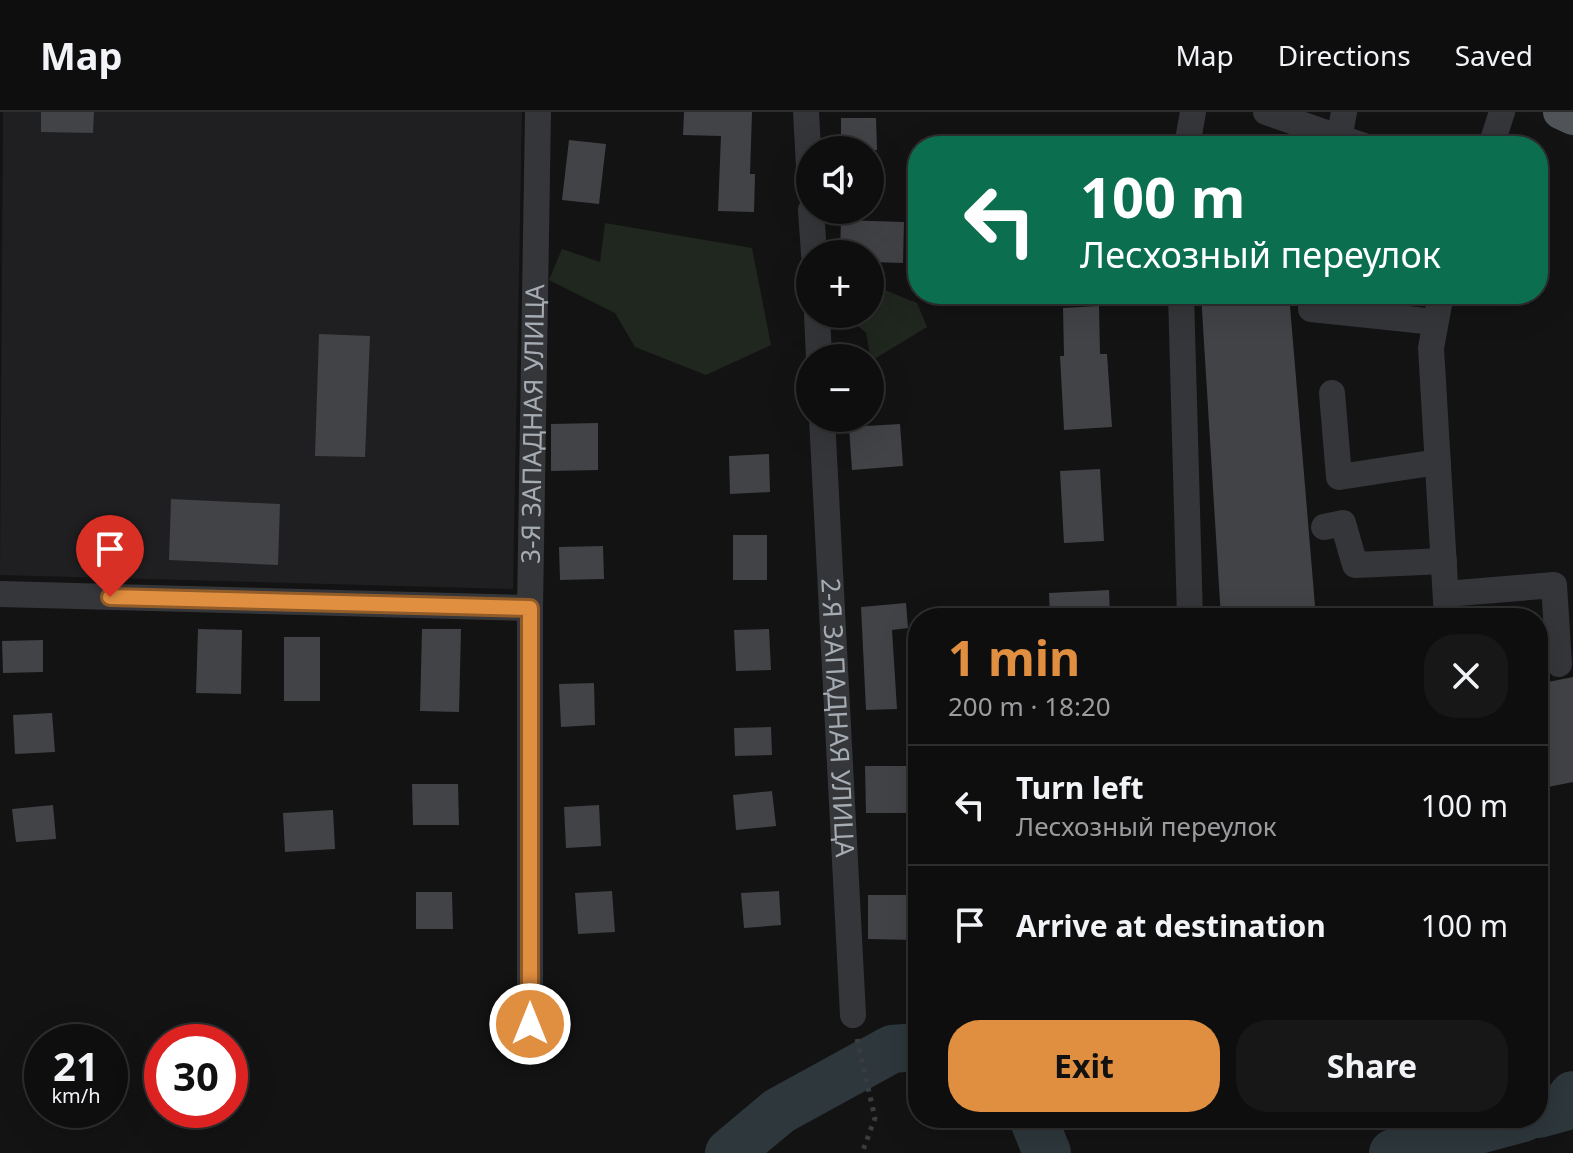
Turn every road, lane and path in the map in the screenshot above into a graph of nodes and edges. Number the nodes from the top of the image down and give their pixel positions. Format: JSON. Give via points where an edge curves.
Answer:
{"nodes":[{"id":1,"x":538,"y":112,"type":"edge"},
{"id":2,"x":806,"y":112,"type":"edge"},
{"id":3,"x":1193,"y":112,"type":"edge"},
{"id":4,"x":1266,"y":112,"type":"edge"},
{"id":5,"x":1344,"y":112,"type":"edge"},
{"id":6,"x":1502,"y":112,"type":"edge"},
{"id":7,"x":1560,"y":112,"type":"edge"},
{"id":8,"x":1573,"y":118,"type":"edge"},
{"id":9,"x":807,"y":136,"type":"edge"},
{"id":10,"x":1189,"y":136,"type":"edge"},
{"id":11,"x":1335,"y":136,"type":"edge"},
{"id":12,"x":1350,"y":136,"type":"edge"},
{"id":13,"x":1494,"y":136,"type":"edge"},
{"id":14,"x":1181,"y":304,"type":"edge"},
{"id":15,"x":1439,"y":304,"type":"edge"},
{"id":16,"x":1311,"y":309,"type":"dead end"},
{"id":17,"x":1435,"y":322,"type":"junction"},
{"id":18,"x":1332,"y":393,"type":"dead end"},
{"id":19,"x":823,"y":432,"type":"edge"},
{"id":20,"x":1438,"y":462,"type":"junction"},
{"id":21,"x":1324,"y":527,"type":"dead end"},
{"id":22,"x":1444,"y":561,"type":"junction"},
{"id":23,"x":0,"y":594,"type":"edge"},
{"id":24,"x":1446,"y":606,"type":"edge"},
{"id":25,"x":530,"y":608,"type":"junction"},
{"id":26,"x":1190,"y":608,"type":"edge"},
{"id":27,"x":1559,"y":664,"type":"dead end"},
{"id":28,"x":853,"y":1015,"type":"dead end"},
{"id":29,"x":530,"y":1024,"type":"dead end"},
{"id":30,"x":859,"y":1051,"type":"dead end"},
{"id":31,"x":862,"y":1153,"type":"edge"}],
"edges":[{"from":1,"to":25,"type":"street","name":"3-Я ЗАПАДНАЯ УЛИЦА"},
{"from":2,"to":9,"type":"street"},
{"from":3,"to":10,"type":"street"},
{"from":4,"to":11,"type":"street"},
{"from":5,"to":12,"type":"street"},
{"from":6,"to":13,"type":"street"},
{"from":7,"to":8,"type":"main road"},
{"from":14,"to":26,"type":"street"},
{"from":15,"to":17,"type":"street"},
{"from":16,"to":17,"type":"street"},
{"from":17,"to":20,"type":"street","via":[[1431,348]]},
{"from":18,"to":20,"type":"street","via":[[1339,477]]},
{"from":19,"to":28,"type":"street","name":"2-Я ЗАПАДНАЯ УЛИЦА"},
{"from":20,"to":22,"type":"street"},
{"from":21,"to":22,"type":"street","via":[[1343,523],[1355,565]]},
{"from":22,"to":24,"type":"street"},
{"from":23,"to":25,"type":"street"},
{"from":24,"to":27,"type":"street","via":[[1554,585]]},
{"from":25,"to":29,"type":"street","name":"3-Я ЗАПАДНАЯ УЛИЦА"},
{"from":30,"to":31,"type":"path","via":[[875,1118]]}]}
